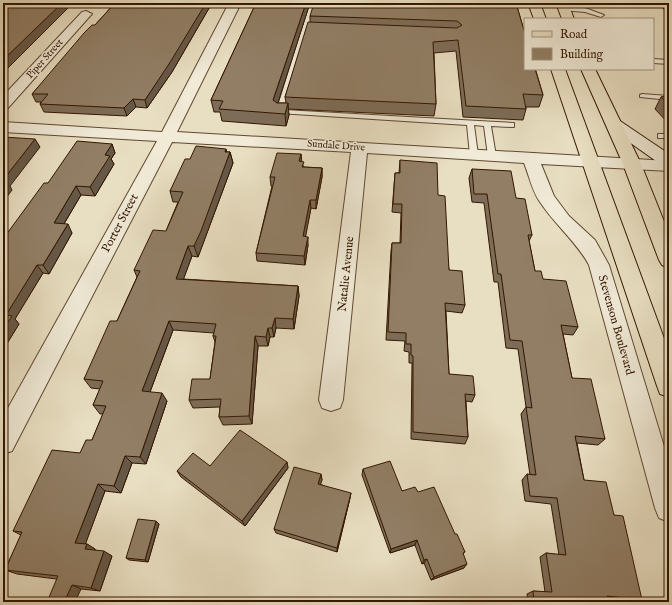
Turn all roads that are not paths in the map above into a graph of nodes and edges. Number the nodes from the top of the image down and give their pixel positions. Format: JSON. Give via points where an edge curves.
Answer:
{"nodes":[{"id":1,"x":235,"y":3,"type":"edge"},
{"id":2,"x":313,"y":3,"type":"edge"},
{"id":3,"x":534,"y":3,"type":"edge"},
{"id":4,"x":662,"y":3,"type":"edge"},
{"id":5,"x":565,"y":10,"type":"edge"},
{"id":6,"x":669,"y":12,"type":"edge"},
{"id":7,"x":86,"y":14,"type":"dead end"},
{"id":8,"x":601,"y":15,"type":"dead end"},
{"id":9,"x":540,"y":18,"type":"edge"},
{"id":10,"x":305,"y":30,"type":"junction"},
{"id":11,"x":313,"y":30,"type":"edge"},
{"id":12,"x":654,"y":61,"type":"edge"},
{"id":13,"x":669,"y":62,"type":"edge"},
{"id":14,"x":558,"y":70,"type":"edge"},
{"id":15,"x":588,"y":70,"type":"edge"},
{"id":16,"x":642,"y":96,"type":"dead end"},
{"id":17,"x":669,"y":98,"type":"edge"},
{"id":18,"x":3,"y":105,"type":"edge"},
{"id":19,"x":470,"y":123,"type":"junction"},
{"id":20,"x":487,"y":124,"type":"junction"},
{"id":21,"x":614,"y":124,"type":"junction"},
{"id":22,"x":511,"y":125,"type":"dead end"},
{"id":23,"x":3,"y":127,"type":"edge"},
{"id":24,"x":167,"y":136,"type":"junction"},
{"id":25,"x":360,"y":148,"type":"junction"},
{"id":26,"x":474,"y":155,"type":"junction"},
{"id":27,"x":492,"y":156,"type":"junction"},
{"id":28,"x":531,"y":159,"type":"junction"},
{"id":29,"x":590,"y":162,"type":"junction"},
{"id":30,"x":669,"y":162,"type":"edge"},
{"id":31,"x":632,"y":164,"type":"junction"},
{"id":32,"x":669,"y":166,"type":"edge"},
{"id":33,"x":669,"y":260,"type":"edge"},
{"id":34,"x":669,"y":386,"type":"edge"},
{"id":35,"x":332,"y":400,"type":"dead end"},
{"id":36,"x":3,"y":442,"type":"edge"},
{"id":37,"x":669,"y":508,"type":"edge"}],
"edges":[{"from":1,"to":24,"type":"street","name":"Porter Street"},
{"from":2,"to":10,"type":"lane"},
{"from":3,"to":9,"type":"main road"},
{"from":4,"to":6,"type":"lane"},
{"from":5,"to":8,"type":"lane","via":[[585,10]]},
{"from":7,"to":18,"type":"street","name":"Piper Street"},
{"from":10,"to":11,"type":"lane"},
{"from":10,"to":19,"type":"lane","via":[[280,112]]},
{"from":12,"to":13,"type":"lane"},
{"from":14,"to":29,"type":"main road"},
{"from":15,"to":21,"type":"main road"},
{"from":16,"to":17,"type":"lane"},
{"from":19,"to":20,"type":"lane"},
{"from":19,"to":26,"type":"lane"},
{"from":20,"to":22,"type":"lane"},
{"from":20,"to":27,"type":"lane"},
{"from":21,"to":30,"type":"street"},
{"from":21,"to":31,"type":"main road"},
{"from":23,"to":24,"type":"street","name":"Sundale Drive"},
{"from":24,"to":25,"type":"street","name":"Sundale Drive"},
{"from":24,"to":36,"type":"street","name":"Porter Street"},
{"from":25,"to":26,"type":"street","name":"Sundale Drive"},
{"from":25,"to":35,"type":"street","name":"Natalie Avenue"},
{"from":26,"to":27,"type":"street","name":"Sundale Drive"},
{"from":27,"to":28,"type":"street","name":"Sundale Drive"},
{"from":28,"to":29,"type":"street","name":"Sundale Drive"},
{"from":28,"to":37,"type":"street","name":"Stevenson Boulevard","via":[[546,198],[588,245],[599,265]]},
{"from":29,"to":31,"type":"street","name":"Sundale Drive"},
{"from":29,"to":34,"type":"main road"},
{"from":31,"to":32,"type":"street","name":"Sundale Drive"},
{"from":31,"to":33,"type":"main road"}]}
